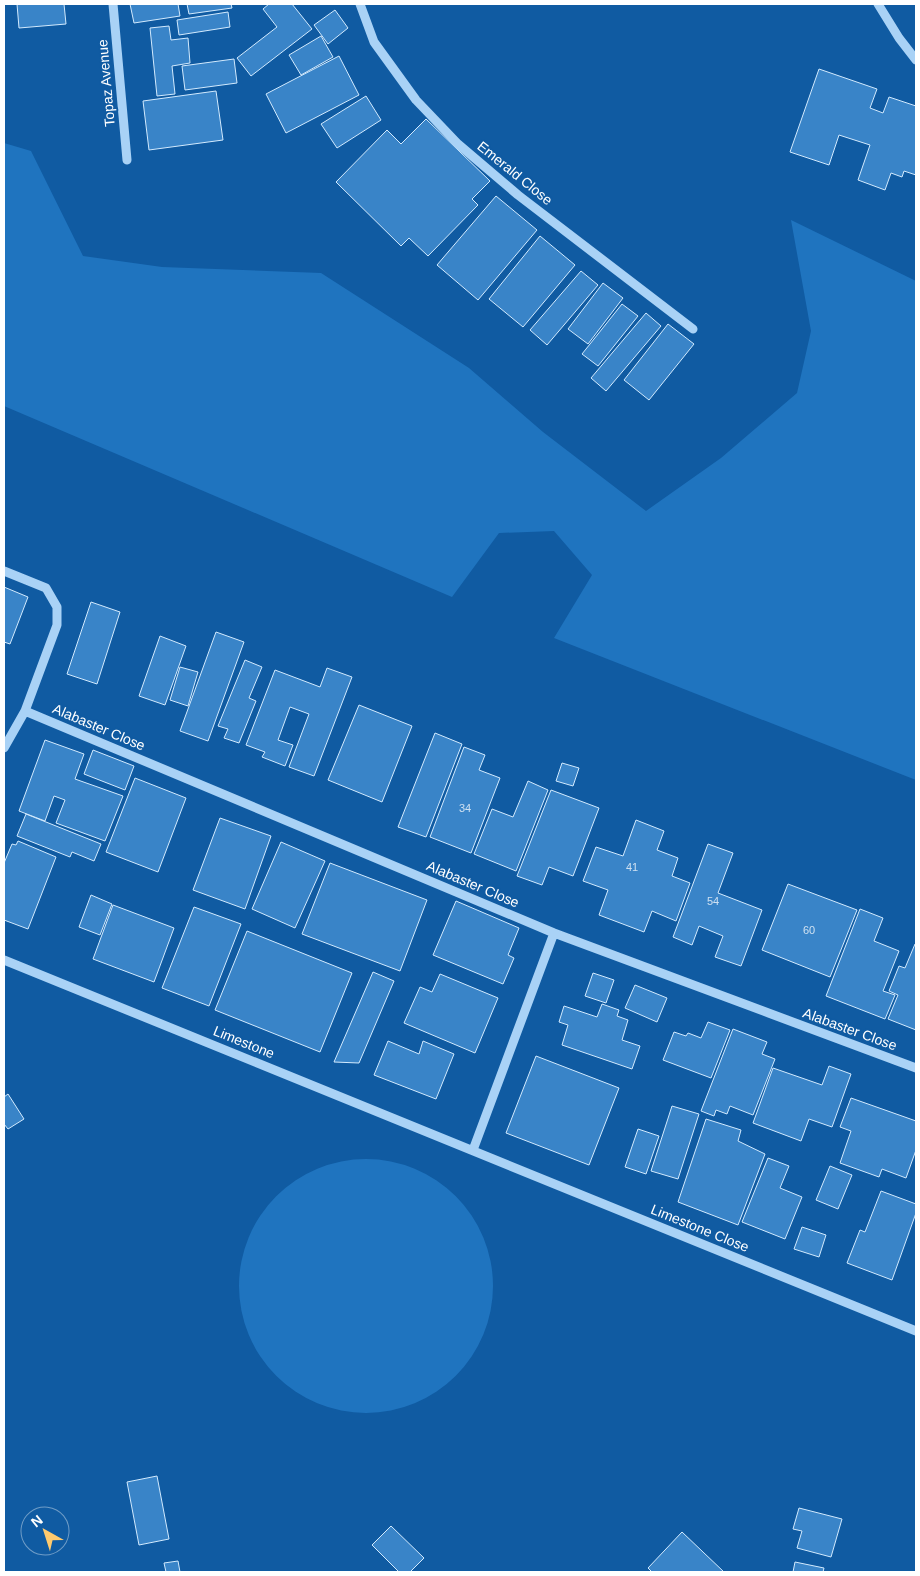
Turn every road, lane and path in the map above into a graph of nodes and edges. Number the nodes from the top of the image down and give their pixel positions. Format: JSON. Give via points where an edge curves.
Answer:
{"nodes":[{"id":1,"x":113,"y":4,"type":"edge"},
{"id":2,"x":360,"y":4,"type":"edge"},
{"id":3,"x":878,"y":4,"type":"edge"},
{"id":4,"x":916,"y":60,"type":"edge"},
{"id":5,"x":127,"y":160,"type":"dead end"},
{"id":6,"x":692,"y":329,"type":"dead end"},
{"id":7,"x":4,"y":571,"type":"edge"},
{"id":8,"x":25,"y":711,"type":"junction"},
{"id":9,"x":4,"y":748,"type":"edge"},
{"id":10,"x":554,"y":934,"type":"junction"},
{"id":11,"x":4,"y":960,"type":"edge"},
{"id":12,"x":916,"y":1068,"type":"edge"},
{"id":13,"x":474,"y":1150,"type":"junction"},
{"id":14,"x":916,"y":1330,"type":"edge"}],
"edges":[{"from":1,"to":5,"type":"street","name":"Topaz Avenue"},
{"from":2,"to":6,"type":"street","name":"Emerald Close","via":[[374,42],[416,100],[458,144],[518,195]]},
{"from":3,"to":4,"type":"street"},
{"from":7,"to":8,"type":"street","via":[[46,588],[57,607],[57,625]]},
{"from":8,"to":9,"type":"street"},
{"from":8,"to":10,"type":"street","name":"Alabaster Close"},
{"from":10,"to":12,"type":"street","name":"Alabaster Close"},
{"from":10,"to":13,"type":"street"},
{"from":11,"to":13,"type":"street","name":"Limestone"},
{"from":13,"to":14,"type":"street","name":"Limestone Close"}]}
